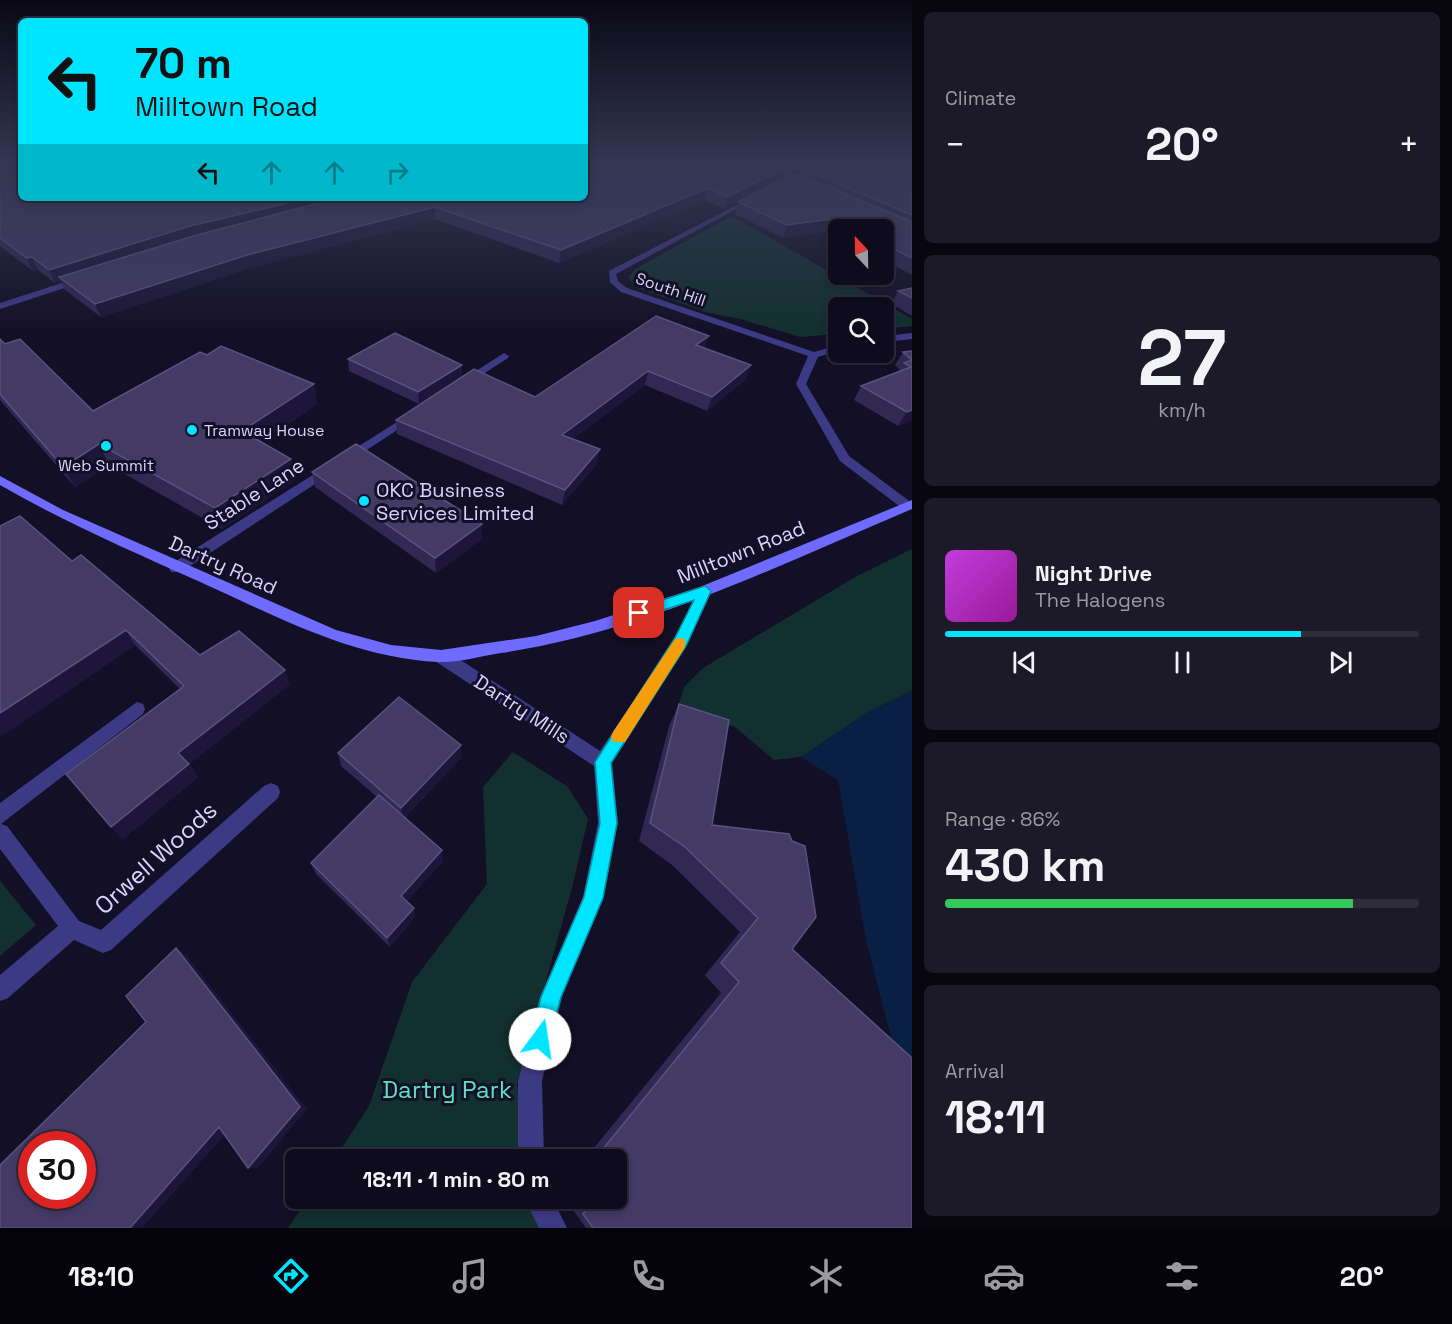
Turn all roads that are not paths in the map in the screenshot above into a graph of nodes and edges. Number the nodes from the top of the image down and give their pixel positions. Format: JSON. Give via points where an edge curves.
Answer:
{"nodes":[{"id":1,"x":715,"y":219,"type":"edge"},
{"id":2,"x":95,"y":275,"type":"edge"},
{"id":3,"x":0,"y":306,"type":"edge"},
{"id":4,"x":912,"y":336,"type":"edge"},
{"id":5,"x":894,"y":338,"type":"edge"},
{"id":6,"x":828,"y":351,"type":"edge"},
{"id":7,"x":814,"y":355,"type":"junction"},
{"id":8,"x":504,"y":356,"type":"dead end"},
{"id":9,"x":455,"y":388,"type":"edge"},
{"id":10,"x":425,"y":407,"type":"edge"},
{"id":11,"x":3,"y":485,"type":"edge"},
{"id":12,"x":910,"y":505,"type":"edge"},
{"id":13,"x":176,"y":568,"type":"junction"},
{"id":14,"x":705,"y":591,"type":"junction"},
{"id":15,"x":441,"y":656,"type":"junction"},
{"id":16,"x":137,"y":709,"type":"dead end"},
{"id":17,"x":603,"y":762,"type":"junction"},
{"id":18,"x":271,"y":792,"type":"dead end"},
{"id":19,"x":0,"y":815,"type":"edge"},
{"id":20,"x":0,"y":833,"type":"edge"},
{"id":21,"x":72,"y":928,"type":"junction"},
{"id":22,"x":0,"y":990,"type":"edge"},
{"id":23,"x":531,"y":1149,"type":"edge"},
{"id":24,"x":543,"y":1209,"type":"edge"},
{"id":25,"x":554,"y":1228,"type":"edge"}],
"edges":[{"from":1,"to":7,"type":"street","name":"South Hill","via":[[612,273],[614,282],[624,290]]},
{"from":2,"to":3,"type":"street"},
{"from":4,"to":5,"type":"street"},
{"from":6,"to":7,"type":"street"},
{"from":7,"to":12,"type":"street","via":[[801,384],[844,458]]},
{"from":8,"to":9,"type":"street"},
{"from":10,"to":13,"type":"street","name":"Stable Lane"},
{"from":11,"to":13,"type":"main road","name":"Dartry Road"},
{"from":12,"to":14,"type":"main road","name":"Milltown Road"},
{"from":13,"to":15,"type":"main road","name":"Dartry Road","via":[[332,635],[391,651]]},
{"from":14,"to":15,"type":"main road","name":"Milltown Road","via":[[536,642]]},
{"from":14,"to":17,"type":"street","via":[[681,642]]},
{"from":15,"to":17,"type":"street","name":"Dartry Mills"},
{"from":16,"to":19,"type":"street"},
{"from":17,"to":23,"type":"street","via":[[608,823],[593,898],[551,997],[530,1081]]},
{"from":18,"to":21,"type":"street","name":"Orwell Woods","via":[[103,942]]},
{"from":20,"to":21,"type":"street","name":"Orwell Woods"},
{"from":21,"to":22,"type":"street"},
{"from":24,"to":25,"type":"street"}]}
